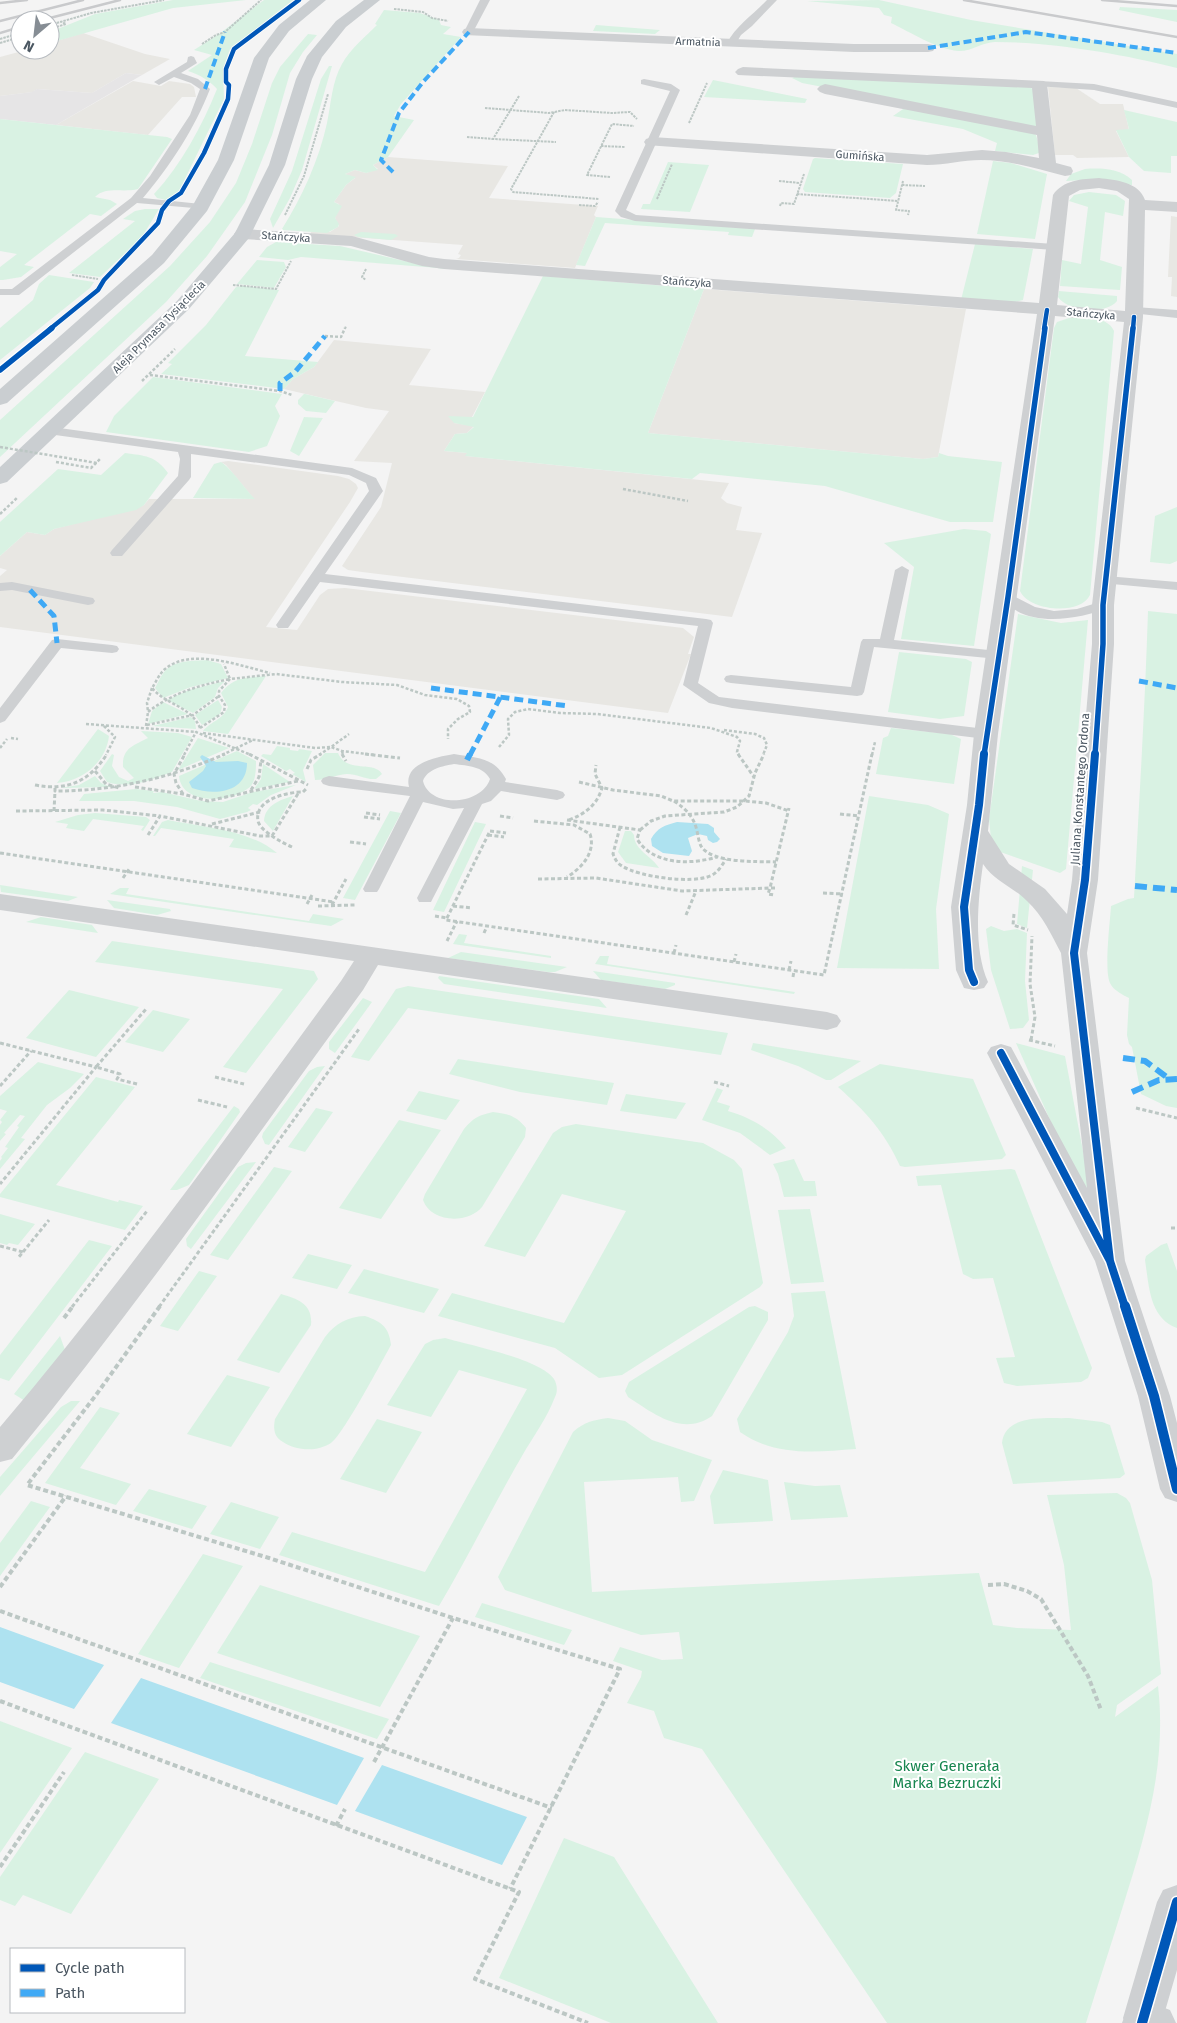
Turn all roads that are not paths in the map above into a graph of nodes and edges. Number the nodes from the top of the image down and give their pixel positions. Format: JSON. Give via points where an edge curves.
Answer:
{"nodes":[{"id":1,"x":373,"y":0,"type":"edge"},
{"id":2,"x":485,"y":0,"type":"edge"},
{"id":3,"x":772,"y":0,"type":"edge"},
{"id":4,"x":325,"y":3,"type":"edge"},
{"id":5,"x":469,"y":32,"type":"joint"},
{"id":6,"x":739,"y":43,"type":"junction"},
{"id":7,"x":928,"y":48,"type":"dead end"},
{"id":8,"x":191,"y":59,"type":"dead end"},
{"id":9,"x":743,"y":72,"type":"junction"},
{"id":10,"x":173,"y":74,"type":"junction"},
{"id":11,"x":159,"y":82,"type":"dead end"},
{"id":12,"x":644,"y":82,"type":"dead end"},
{"id":13,"x":1039,"y":84,"type":"junction"},
{"id":14,"x":1177,"y":105,"type":"edge"},
{"id":15,"x":1044,"y":132,"type":"junction"},
{"id":16,"x":652,"y":142,"type":"junction"},
{"id":17,"x":1048,"y":165,"type":"junction"},
{"id":18,"x":1071,"y":175,"type":"junction"},
{"id":19,"x":1138,"y":192,"type":"junction"},
{"id":20,"x":135,"y":200,"type":"junction"},
{"id":21,"x":201,"y":207,"type":"junction"},
{"id":22,"x":1177,"y":207,"type":"edge"},
{"id":23,"x":242,"y":234,"type":"junction"},
{"id":24,"x":1054,"y":247,"type":"junction"},
{"id":25,"x":0,"y":292,"type":"edge"},
{"id":26,"x":1047,"y":310,"type":"junction"},
{"id":27,"x":1134,"y":314,"type":"junction"},
{"id":28,"x":1177,"y":314,"type":"edge"},
{"id":29,"x":0,"y":399,"type":"edge"},
{"id":30,"x":52,"y":431,"type":"junction"},
{"id":31,"x":184,"y":449,"type":"junction"},
{"id":32,"x":0,"y":478,"type":"edge"},
{"id":33,"x":117,"y":553,"type":"dead end"},
{"id":34,"x":902,"y":570,"type":"dead end"},
{"id":35,"x":316,"y":577,"type":"junction"},
{"id":36,"x":1177,"y":586,"type":"edge"},
{"id":37,"x":0,"y":588,"type":"edge"},
{"id":38,"x":1105,"y":592,"type":"junction"},
{"id":39,"x":1008,"y":597,"type":"junction"},
{"id":40,"x":88,"y":601,"type":"dead end"},
{"id":41,"x":283,"y":625,"type":"dead end"},
{"id":42,"x":886,"y":644,"type":"junction"},
{"id":43,"x":112,"y":649,"type":"dead end"},
{"id":44,"x":998,"y":655,"type":"junction"},
{"id":45,"x":731,"y":679,"type":"dead end"},
{"id":46,"x":0,"y":718,"type":"edge"},
{"id":47,"x":986,"y":734,"type":"junction"},
{"id":48,"x":329,"y":781,"type":"dead end"},
{"id":49,"x":497,"y":786,"type":"junction"},
{"id":50,"x":420,"y":793,"type":"junction"},
{"id":51,"x":557,"y":795,"type":"dead end"},
{"id":52,"x":475,"y":802,"type":"junction"},
{"id":53,"x":975,"y":831,"type":"junction"},
{"id":54,"x":371,"y":889,"type":"dead end"},
{"id":55,"x":425,"y":898,"type":"dead end"},
{"id":56,"x":0,"y":902,"type":"edge"},
{"id":57,"x":1074,"y":953,"type":"junction"},
{"id":58,"x":370,"y":956,"type":"junction"},
{"id":59,"x":974,"y":982,"type":"dead end"},
{"id":60,"x":827,"y":1022,"type":"dead end"},
{"id":61,"x":1013,"y":1046,"type":"road end"},
{"id":62,"x":1110,"y":1261,"type":"junction"},
{"id":63,"x":0,"y":1450,"type":"edge"},
{"id":64,"x":1177,"y":1489,"type":"edge"},
{"id":65,"x":1177,"y":1902,"type":"edge"},
{"id":66,"x":1147,"y":2021,"type":"edge"}],
"edges":[{"from":1,"to":23,"type":"main road","name":"Aleja Prymasa Tysiąclecia","via":[[341,24],[315,56],[304,79],[277,165]]},
{"from":2,"to":5,"type":"lane"},
{"from":3,"to":6,"type":"lane","via":[[737,33]]},
{"from":4,"to":21,"type":"main road","via":[[288,24],[258,66],[244,115],[226,160]]},
{"from":5,"to":6,"type":"street","name":"Armatnia"},
{"from":6,"to":7,"type":"street","name":"Armatnia"},
{"from":6,"to":9,"type":"street"},
{"from":8,"to":10,"type":"lane","via":[[192,63]]},
{"from":9,"to":13,"type":"street"},
{"from":9,"to":15,"type":"street"},
{"from":10,"to":11,"type":"lane"},
{"from":10,"to":20,"type":"lane","via":[[194,80],[205,89],[187,128],[154,178]]},
{"from":12,"to":16,"type":"lane","via":[[675,90]]},
{"from":13,"to":14,"type":"lane","via":[[1094,86]]},
{"from":13,"to":15,"type":"street"},
{"from":15,"to":17,"type":"street"},
{"from":16,"to":17,"type":"street","name":"Gumińska","via":[[928,160],[994,155]]},
{"from":16,"to":24,"type":"lane","via":[[620,211],[630,217]]},
{"from":17,"to":18,"type":"street","name":"Gumińska"},
{"from":18,"to":19,"type":"street"},
{"from":18,"to":24,"type":"street","via":[[1061,195]]},
{"from":19,"to":22,"type":"street"},
{"from":19,"to":27,"type":"street","name":"Juliana Konstantego Ordona"},
{"from":20,"to":21,"type":"lane"},
{"from":20,"to":25,"type":"lane","via":[[15,292]]},
{"from":21,"to":29,"type":"main road","via":[[158,259]]},
{"from":23,"to":26,"type":"street","name":"Stańczyka","via":[[352,242],[444,264]]},
{"from":23,"to":30,"type":"main road","name":"Aleja Prymasa Tysiąclecia","via":[[183,305]]},
{"from":24,"to":26,"type":"street"},
{"from":26,"to":27,"type":"street","name":"Stańczyka"},
{"from":26,"to":39,"type":"street"},
{"from":27,"to":28,"type":"lane"},
{"from":27,"to":38,"type":"street","name":"Juliana Konstantego Ordona"},
{"from":30,"to":31,"type":"lane"},
{"from":30,"to":32,"type":"main road","name":"Aleja Prymasa Tysiąclecia"},
{"from":31,"to":33,"type":"lane","via":[[184,477]]},
{"from":31,"to":35,"type":"lane","via":[[352,472],[370,481],[376,491]]},
{"from":34,"to":42,"type":"lane"},
{"from":35,"to":41,"type":"lane"},
{"from":35,"to":47,"type":"lane","via":[[706,623],[690,685],[714,700]]},
{"from":36,"to":38,"type":"lane"},
{"from":37,"to":40,"type":"lane","via":[[12,586]]},
{"from":38,"to":39,"type":"lane","via":[[1074,615],[1059,616],[1030,611]]},
{"from":38,"to":57,"type":"street","name":"Juliana Konstantego Ordona","via":[[1086,872]]},
{"from":39,"to":44,"type":"street"},
{"from":42,"to":44,"type":"lane"},
{"from":42,"to":45,"type":"lane","via":[[868,642],[857,692]]},
{"from":43,"to":46,"type":"lane","via":[[57,643]]},
{"from":44,"to":47,"type":"street"},
{"from":47,"to":53,"type":"street"},
{"from":48,"to":50,"type":"lane"},
{"from":49,"to":50,"type":"lane","via":[[497,774],[490,767],[480,762],[454,759],[441,761],[421,771],[416,778]]},
{"from":49,"to":51,"type":"lane"},
{"from":49,"to":52,"type":"lane","via":[[490,795]]},
{"from":50,"to":52,"type":"lane","via":[[440,803]]},
{"from":50,"to":54,"type":"lane"},
{"from":52,"to":55,"type":"lane"},
{"from":53,"to":57,"type":"street","via":[[999,869],[1036,895],[1057,919]]},
{"from":53,"to":59,"type":"street","via":[[964,908],[969,970]]},
{"from":56,"to":58,"type":"street"},
{"from":57,"to":62,"type":"street","name":"Juliana Konstantego Ordona"},
{"from":58,"to":60,"type":"street"},
{"from":58,"to":63,"type":"street","via":[[353,984],[158,1251]]},
{"from":61,"to":62,"type":"street","name":"Juliana Konstantego Ordona"},
{"from":62,"to":64,"type":"street","name":"Juliana Konstantego Ordona","via":[[1148,1378]]},
{"from":65,"to":66,"type":"street"}]}
